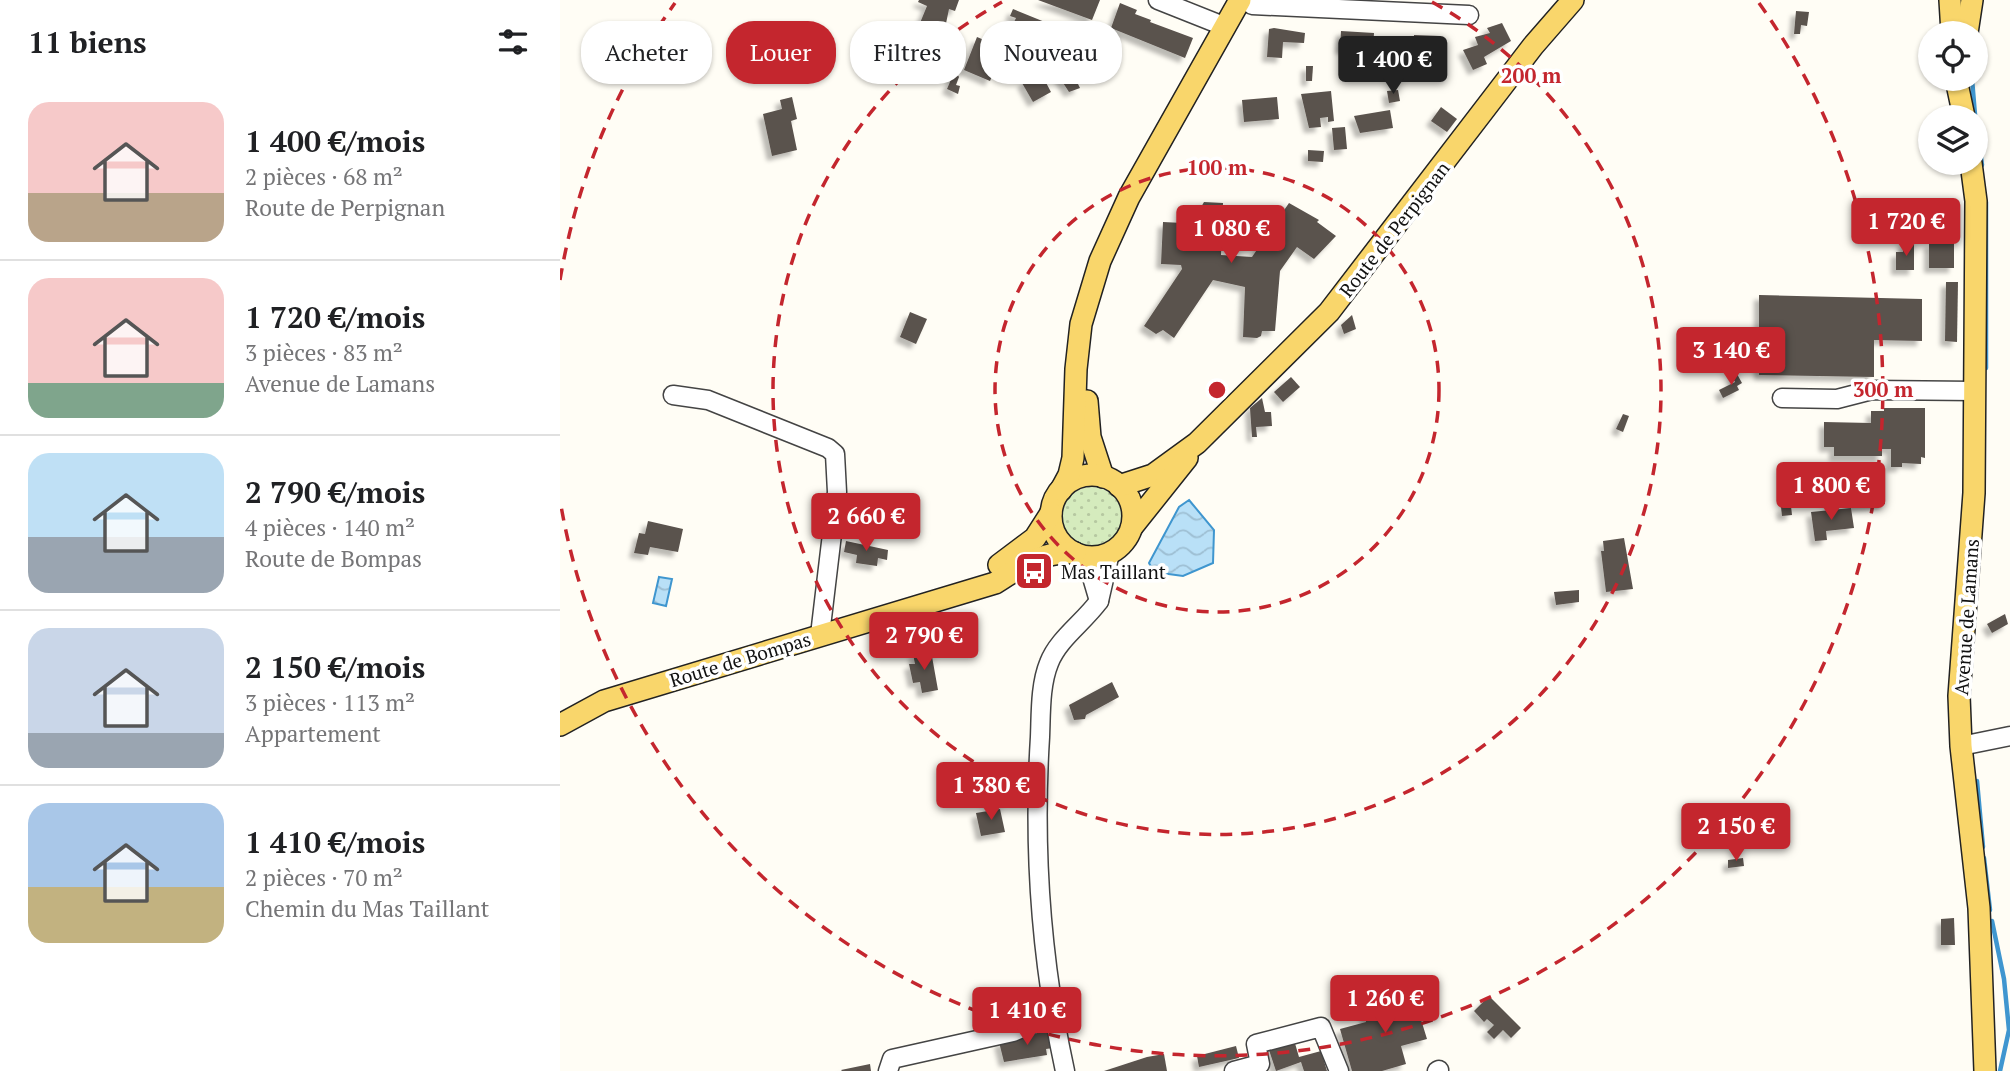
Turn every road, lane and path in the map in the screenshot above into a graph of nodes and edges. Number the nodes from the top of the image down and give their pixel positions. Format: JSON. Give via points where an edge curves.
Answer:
{"nodes":[{"id":1,"x":1158,"y":0,"type":"edge"},
{"id":2,"x":1573,"y":0,"type":"edge"},
{"id":3,"x":1950,"y":0,"type":"edge"},
{"id":4,"x":1972,"y":0,"type":"edge"},
{"id":5,"x":1249,"y":2,"type":"edge"},
{"id":6,"x":1468,"y":15,"type":"dead end"},
{"id":7,"x":1951,"y":21,"type":"edge"},
{"id":8,"x":1969,"y":21,"type":"edge"},
{"id":9,"x":1226,"y":27,"type":"junction"},
{"id":10,"x":1972,"y":175,"type":"edge"},
{"id":11,"x":1975,"y":391,"type":"junction"},
{"id":12,"x":673,"y":395,"type":"dead end"},
{"id":13,"x":1782,"y":398,"type":"dead end"},
{"id":14,"x":1197,"y":443,"type":"junction"},
{"id":15,"x":1111,"y":481,"type":"junction"},
{"id":16,"x":1061,"y":489,"type":"junction"},
{"id":17,"x":1051,"y":513,"type":"junction"},
{"id":18,"x":1132,"y":527,"type":"junction"},
{"id":19,"x":1110,"y":553,"type":"junction"},
{"id":20,"x":1080,"y":555,"type":"junction"},
{"id":21,"x":1099,"y":601,"type":"junction"},
{"id":22,"x":926,"y":605,"type":"junction"},
{"id":23,"x":820,"y":635,"type":"junction"},
{"id":24,"x":562,"y":718,"type":"edge"},
{"id":25,"x":2010,"y":736,"type":"edge"},
{"id":26,"x":1961,"y":747,"type":"junction"},
{"id":27,"x":1054,"y":1014,"type":"junction"},
{"id":28,"x":888,"y":1071,"type":"edge"},
{"id":29,"x":1065,"y":1071,"type":"edge"},
{"id":30,"x":1234,"y":1071,"type":"edge"},
{"id":31,"x":1339,"y":1071,"type":"edge"},
{"id":32,"x":1985,"y":1071,"type":"edge"}],
"edges":[{"from":1,"to":9,"type":"street"},
{"from":2,"to":14,"type":"main road","name":"Route de Perpignan","via":[[1329,312]]},
{"from":3,"to":7,"type":"main road"},
{"from":4,"to":8,"type":"main road"},
{"from":5,"to":6,"type":"street"},
{"from":5,"to":9,"type":"main road"},
{"from":5,"to":15,"type":"main road","via":[[1138,210],[1104,290],[1087,379],[1086,416]]},
{"from":9,"to":16,"type":"main road","via":[[1129,197],[1100,261],[1082,324],[1073,458]]},
{"from":10,"to":11,"type":"main road","name":"Avenue de Lamans","via":[[1976,201]]},
{"from":11,"to":13,"type":"street","via":[[1872,390],[1837,399]]},
{"from":11,"to":26,"type":"main road","name":"Avenue de Lamans","via":[[1971,559],[1959,696]]},
{"from":12,"to":23,"type":"street","via":[[708,400],[835,454],[837,492]]},
{"from":14,"to":15,"type":"main road","name":"Route de Perpignan","via":[[1153,475]]},
{"from":14,"to":18,"type":"main road","name":"Route de Perpignan"},
{"from":15,"to":16,"type":"main road","via":[[1080,477]]},
{"from":15,"to":18,"type":"main road","via":[[1131,505]]},
{"from":16,"to":17,"type":"main road"},
{"from":17,"to":20,"type":"main road","via":[[1057,537]]},
{"from":17,"to":22,"type":"main road","via":[[1035,538],[1009,558]]},
{"from":18,"to":19,"type":"main road"},
{"from":19,"to":20,"type":"main road"},
{"from":19,"to":21,"type":"street"},
{"from":20,"to":21,"type":"street"},
{"from":20,"to":22,"type":"main road","via":[[1057,552],[1037,556],[995,583]]},
{"from":21,"to":27,"type":"street","via":[[1061,643],[1044,680],[1038,765],[1039,901]]},
{"from":22,"to":23,"type":"main road","name":"Route de Bompas"},
{"from":23,"to":24,"type":"main road","name":"Route de Bompas"},
{"from":25,"to":26,"type":"street"},
{"from":26,"to":32,"type":"main road","name":"Avenue de Lamans","via":[[1979,908]]},
{"from":27,"to":28,"type":"street","via":[[1013,1032],[892,1059]]},
{"from":27,"to":29,"type":"street"},
{"from":30,"to":31,"type":"street","via":[[1260,1064],[1256,1044],[1321,1027]]}]}
